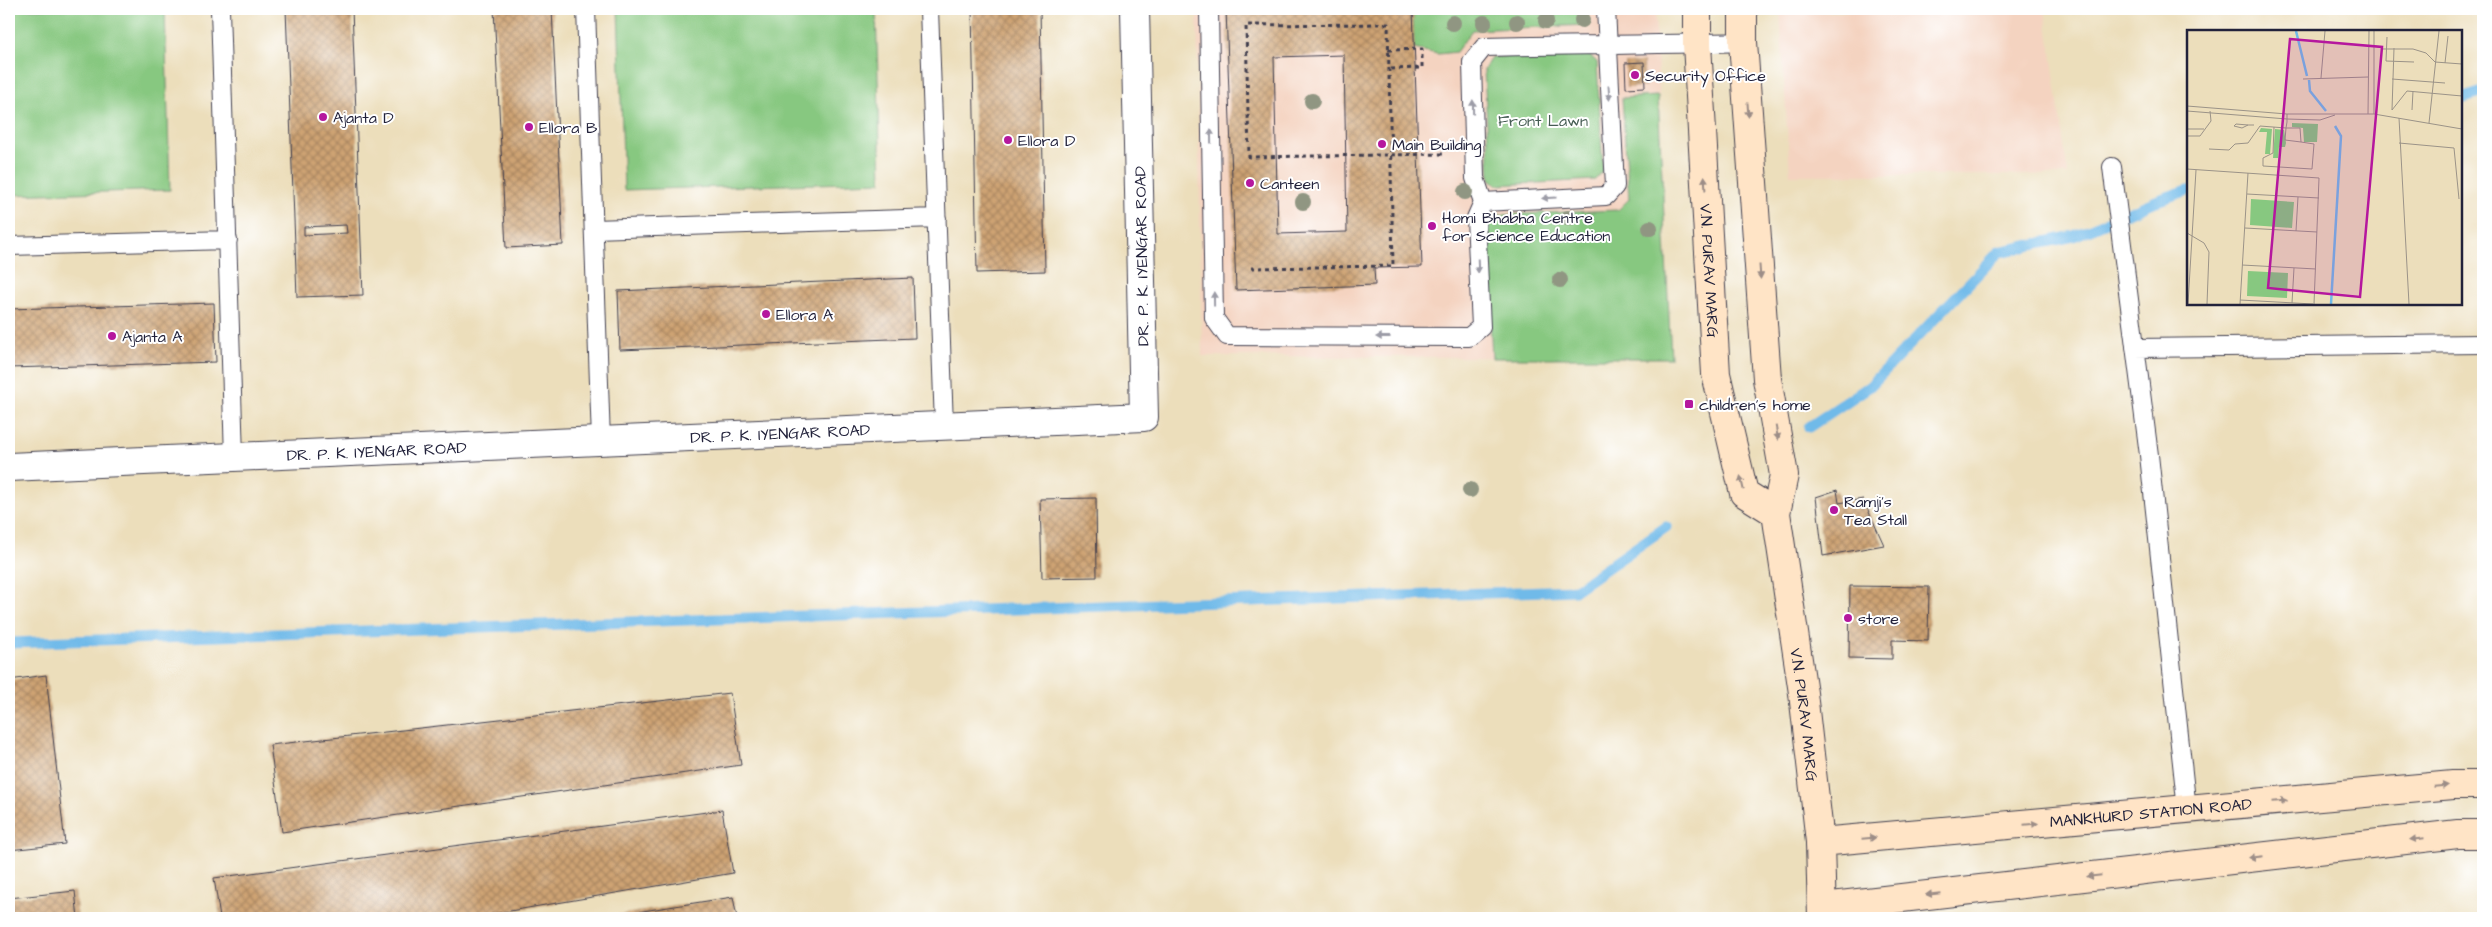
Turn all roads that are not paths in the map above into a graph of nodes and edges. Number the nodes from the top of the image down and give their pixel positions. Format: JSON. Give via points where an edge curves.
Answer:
{"nodes":[{"id":1,"x":220,"y":9,"type":"edge"},
{"id":2,"x":586,"y":9,"type":"edge"},
{"id":3,"x":929,"y":9,"type":"edge"},
{"id":4,"x":1135,"y":9,"type":"edge"},
{"id":5,"x":1210,"y":9,"type":"edge"},
{"id":6,"x":1606,"y":9,"type":"edge"},
{"id":7,"x":1697,"y":9,"type":"edge"},
{"id":8,"x":1743,"y":9,"type":"edge"},
{"id":9,"x":1744,"y":42,"type":"junction"},
{"id":10,"x":1697,"y":44,"type":"junction"},
{"id":11,"x":1606,"y":45,"type":"junction"},
{"id":12,"x":2112,"y":167,"type":"dead end"},
{"id":13,"x":1483,"y":202,"type":"junction"},
{"id":14,"x":937,"y":218,"type":"junction"},
{"id":15,"x":594,"y":229,"type":"junction"},
{"id":16,"x":228,"y":240,"type":"junction"},
{"id":17,"x":9,"y":246,"type":"edge"},
{"id":18,"x":2483,"y":344,"type":"edge"},
{"id":19,"x":2135,"y":348,"type":"junction"},
{"id":20,"x":944,"y":426,"type":"junction"},
{"id":21,"x":601,"y":441,"type":"junction"},
{"id":22,"x":234,"y":457,"type":"junction"},
{"id":23,"x":9,"y":468,"type":"edge"},
{"id":24,"x":1776,"y":513,"type":"junction"},
{"id":25,"x":2483,"y":785,"type":"edge"},
{"id":26,"x":2187,"y":810,"type":"junction"},
{"id":27,"x":2483,"y":834,"type":"edge"},
{"id":28,"x":1820,"y":842,"type":"junction"},
{"id":29,"x":1823,"y":912,"type":"edge"}],
"edges":[{"from":1,"to":16,"type":"lane"},
{"from":2,"to":15,"type":"lane"},
{"from":3,"to":14,"type":"lane"},
{"from":4,"to":20,"type":"street","name":"DR. P. K. IYENGAR ROAD","via":[[1144,416]]},
{"from":13,"to":5,"type":"lane","one_way":true,"via":[[1476,218],[1481,327],[1469,337],[1227,336],[1214,318]]},
{"from":6,"to":11,"type":"lane"},
{"from":7,"to":10,"type":"street","name":"V.N. PURAV MARG"},
{"from":8,"to":9,"type":"street","name":"V.N. PURAV MARG"},
{"from":9,"to":10,"type":"lane"},
{"from":9,"to":24,"type":"street","name":"V.N. PURAV MARG","one_way":true,"via":[[1768,379],[1784,475]]},
{"from":10,"to":11,"type":"lane"},
{"from":24,"to":10,"type":"street","name":"V.N. PURAV MARG","one_way":true,"via":[[1744,493],[1716,374]]},
{"from":11,"to":13,"type":"lane","one_way":true,"via":[[1615,186],[1606,196]]},
{"from":13,"to":11,"type":"lane","one_way":true,"via":[[1475,178],[1472,62],[1484,47]]},
{"from":12,"to":19,"type":"lane"},
{"from":14,"to":15,"type":"lane"},
{"from":14,"to":20,"type":"lane"},
{"from":15,"to":21,"type":"lane"},
{"from":16,"to":17,"type":"lane"},
{"from":16,"to":22,"type":"lane"},
{"from":18,"to":19,"type":"lane"},
{"from":19,"to":26,"type":"lane","via":[[2150,455]]},
{"from":20,"to":21,"type":"street","name":"DR. P. K. IYENGAR ROAD"},
{"from":21,"to":22,"type":"street","name":"DR. P. K. IYENGAR ROAD"},
{"from":22,"to":23,"type":"street","name":"DR. P. K. IYENGAR ROAD"},
{"from":24,"to":28,"type":"street","name":"V.N. PURAV MARG","via":[[1803,693]]},
{"from":26,"to":25,"type":"street","name":"MANKHURD STATION ROAD","one_way":true,"via":[[2453,785]]},
{"from":28,"to":26,"type":"street","name":"MANKHURD STATION ROAD","one_way":true},
{"from":27,"to":29,"type":"street","one_way":true,"via":[[2458,834]]},
{"from":28,"to":29,"type":"street","name":"V.N. PURAV MARG"}]}
